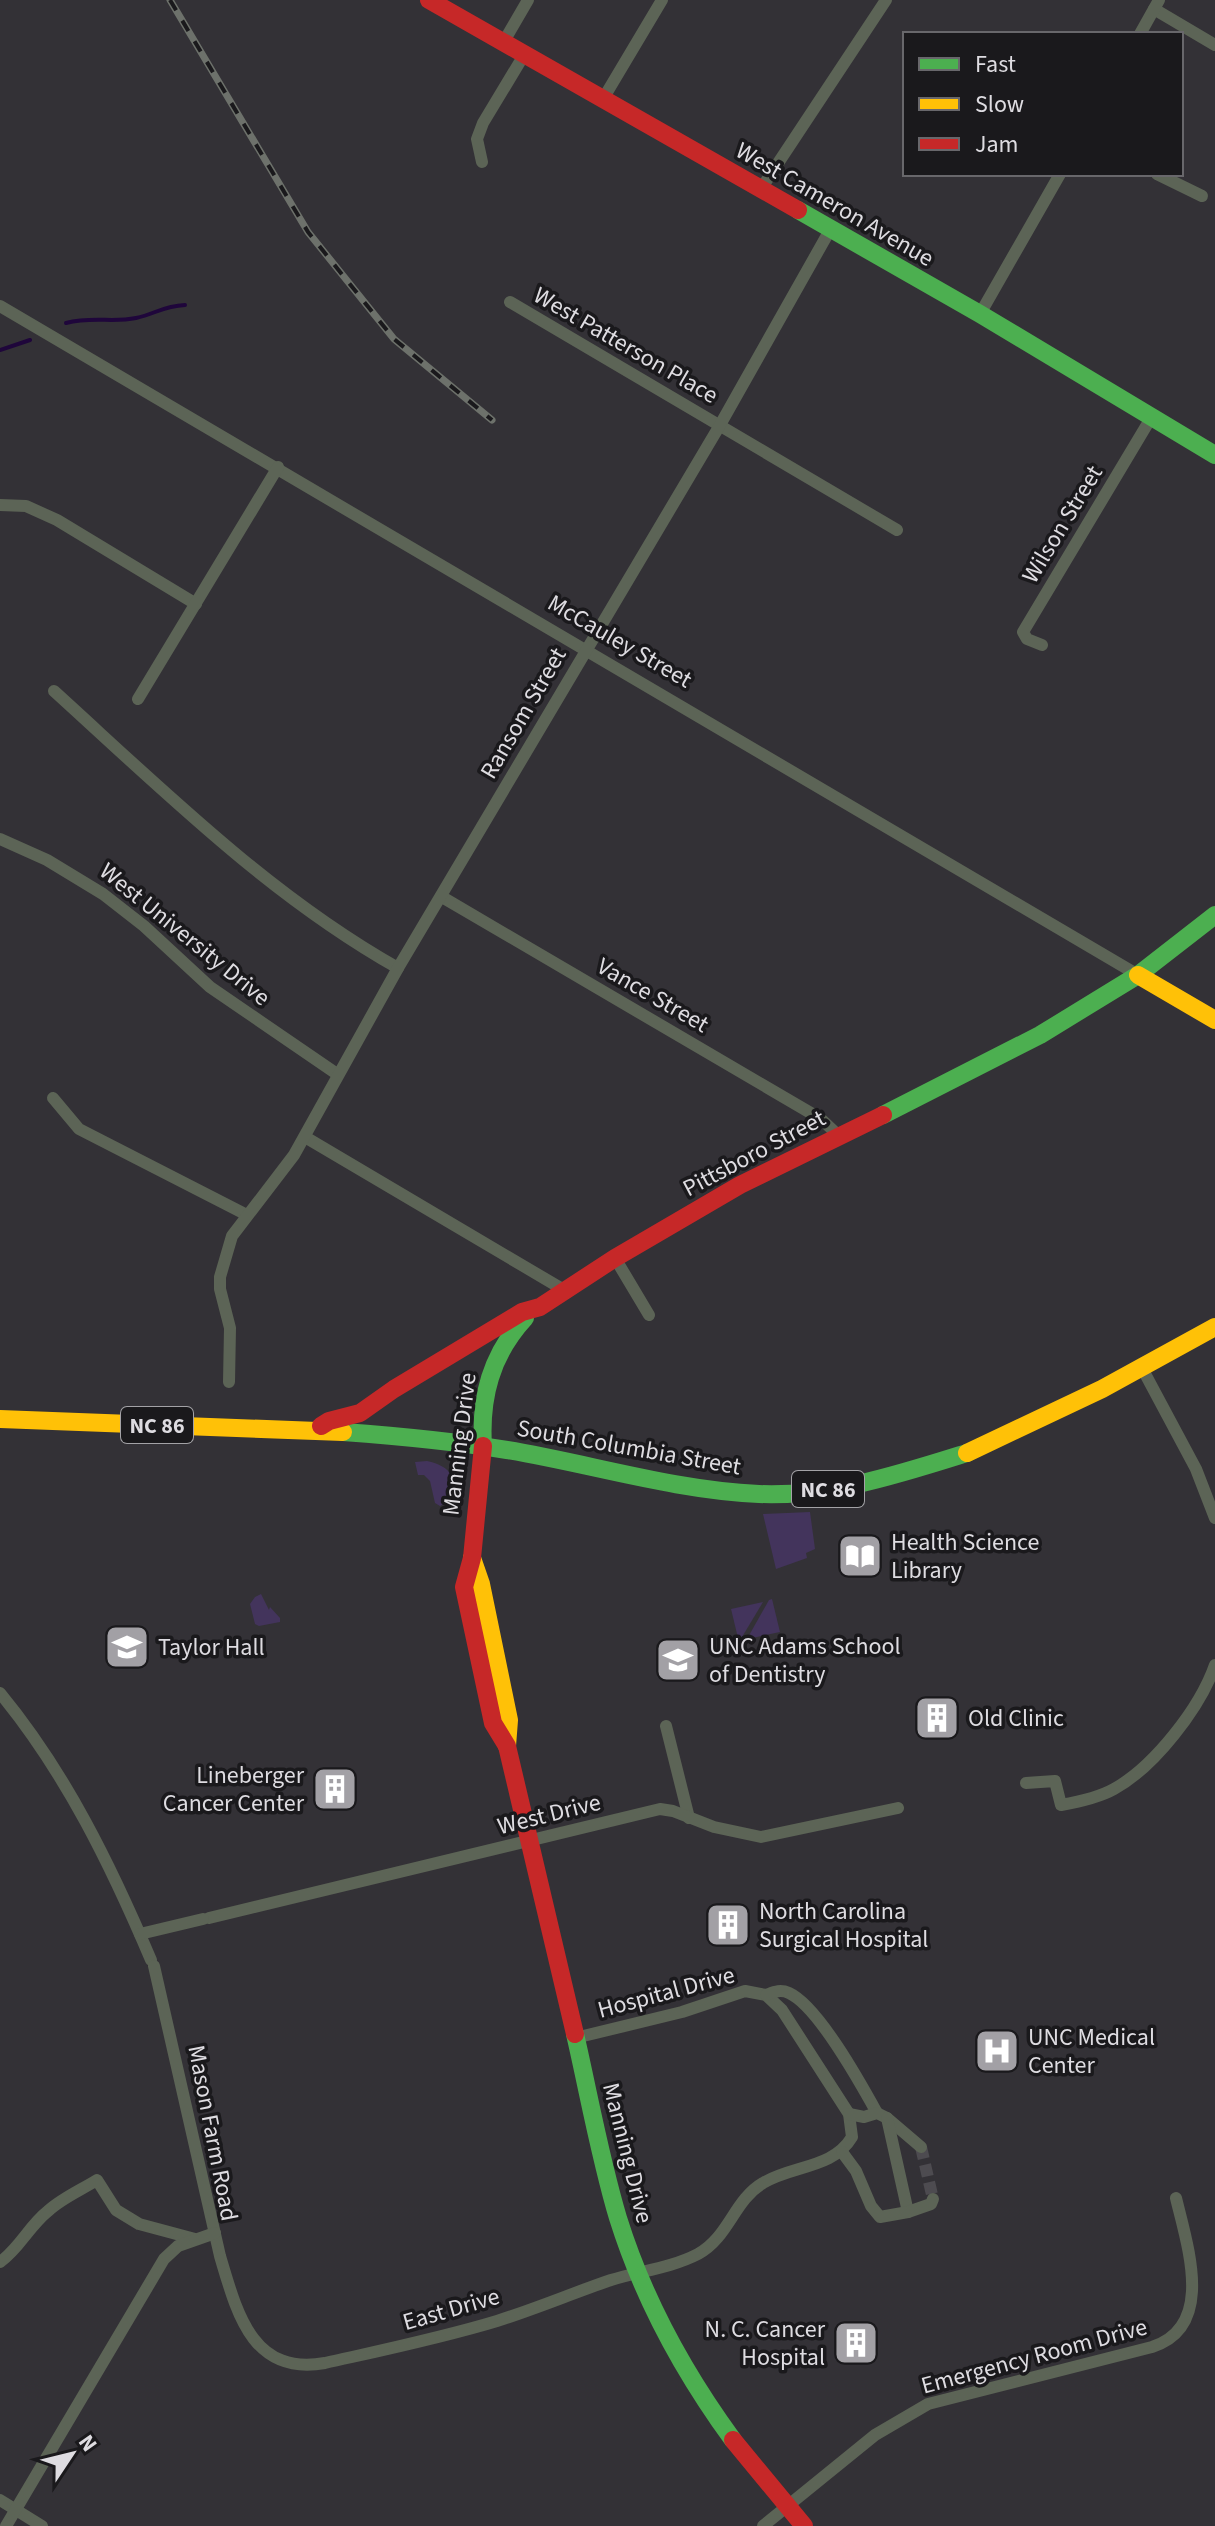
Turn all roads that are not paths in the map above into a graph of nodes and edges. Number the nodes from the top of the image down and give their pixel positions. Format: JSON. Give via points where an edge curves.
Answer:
{"nodes":[{"id":1,"x":429,"y":0,"type":"edge"},
{"id":2,"x":528,"y":0,"type":"edge"},
{"id":3,"x":662,"y":0,"type":"edge"},
{"id":4,"x":886,"y":0,"type":"edge"},
{"id":5,"x":1157,"y":5,"type":"edge"},
{"id":6,"x":1141,"y":32,"type":"edge"},
{"id":7,"x":503,"y":43,"type":"junction"},
{"id":8,"x":1215,"y":45,"type":"edge"},
{"id":9,"x":524,"y":55,"type":"junction"},
{"id":10,"x":603,"y":99,"type":"junction"},
{"id":11,"x":482,"y":162,"type":"dead end"},
{"id":12,"x":1059,"y":176,"type":"edge"},
{"id":13,"x":1161,"y":176,"type":"edge"},
{"id":14,"x":761,"y":189,"type":"junction"},
{"id":15,"x":1202,"y":196,"type":"dead end"},
{"id":16,"x":830,"y":230,"type":"junction"},
{"id":17,"x":510,"y":302,"type":"dead end"},
{"id":18,"x":0,"y":306,"type":"edge"},
{"id":19,"x":980,"y":314,"type":"junction"},
{"id":20,"x":1151,"y":418,"type":"junction"},
{"id":21,"x":720,"y":425,"type":"junction"},
{"id":22,"x":1215,"y":455,"type":"edge"},
{"id":23,"x":278,"y":467,"type":"junction"},
{"id":24,"x":0,"y":505,"type":"edge"},
{"id":25,"x":897,"y":530,"type":"dead end"},
{"id":26,"x":196,"y":604,"type":"junction"},
{"id":27,"x":1042,"y":645,"type":"dead end"},
{"id":28,"x":586,"y":649,"type":"junction"},
{"id":29,"x":54,"y":691,"type":"dead end"},
{"id":30,"x":138,"y":699,"type":"dead end"},
{"id":31,"x":0,"y":839,"type":"edge"},
{"id":32,"x":442,"y":897,"type":"junction"},
{"id":33,"x":1215,"y":915,"type":"edge"},
{"id":34,"x":398,"y":968,"type":"junction"},
{"id":35,"x":1138,"y":975,"type":"junction"},
{"id":36,"x":1215,"y":1020,"type":"edge"},
{"id":37,"x":337,"y":1074,"type":"junction"},
{"id":38,"x":53,"y":1098,"type":"dead end"},
{"id":39,"x":838,"y":1135,"type":"junction"},
{"id":40,"x":305,"y":1137,"type":"junction"},
{"id":41,"x":247,"y":1215,"type":"junction"},
{"id":42,"x":615,"y":1258,"type":"junction"},
{"id":43,"x":564,"y":1290,"type":"junction"},
{"id":44,"x":540,"y":1307,"type":"junction"},
{"id":45,"x":649,"y":1315,"type":"dead end"},
{"id":46,"x":1215,"y":1327,"type":"edge"},
{"id":47,"x":1142,"y":1368,"type":"junction"},
{"id":48,"x":229,"y":1382,"type":"dead end"},
{"id":49,"x":0,"y":1419,"type":"edge"},
{"id":50,"x":314,"y":1430,"type":"junction"},
{"id":51,"x":483,"y":1446,"type":"junction"},
{"id":52,"x":1215,"y":1518,"type":"edge"},
{"id":53,"x":1215,"y":1665,"type":"edge"},
{"id":54,"x":0,"y":1693,"type":"edge"},
{"id":55,"x":666,"y":1726,"type":"dead end"},
{"id":56,"x":1026,"y":1783,"type":"dead end"},
{"id":57,"x":898,"y":1808,"type":"dead end"},
{"id":58,"x":689,"y":1818,"type":"junction"},
{"id":59,"x":529,"y":1841,"type":"junction"},
{"id":60,"x":140,"y":1934,"type":"junction"},
{"id":61,"x":766,"y":1995,"type":"junction"},
{"id":62,"x":575,"y":2038,"type":"junction"},
{"id":63,"x":849,"y":2114,"type":"junction"},
{"id":64,"x":882,"y":2116,"type":"junction"},
{"id":65,"x":921,"y":2147,"type":"tunnel mouth"},
{"id":66,"x":842,"y":2152,"type":"junction"},
{"id":67,"x":1176,"y":2198,"type":"dead end"},
{"id":68,"x":933,"y":2199,"type":"dead end"},
{"id":69,"x":908,"y":2212,"type":"junction"},
{"id":70,"x":215,"y":2233,"type":"junction"},
{"id":71,"x":195,"y":2239,"type":"junction"},
{"id":72,"x":0,"y":2262,"type":"edge"},
{"id":73,"x":638,"y":2273,"type":"junction"},
{"id":74,"x":0,"y":2500,"type":"edge"},
{"id":75,"x":785,"y":2507,"type":"junction"},
{"id":76,"x":15,"y":2509,"type":"junction"},
{"id":77,"x":6,"y":2526,"type":"edge"},
{"id":78,"x":42,"y":2526,"type":"edge"},
{"id":79,"x":763,"y":2526,"type":"edge"},
{"id":80,"x":804,"y":2526,"type":"edge"}],
"edges":[{"from":1,"to":7,"type":"main road","name":"West Cameron Avenue"},
{"from":2,"to":7,"type":"street"},
{"from":3,"to":10,"type":"street"},
{"from":4,"to":14,"type":"street"},
{"from":5,"to":6,"type":"street"},
{"from":5,"to":8,"type":"street"},
{"from":7,"to":9,"type":"main road","name":"West Cameron Avenue"},
{"from":9,"to":10,"type":"main road","name":"West Cameron Avenue"},
{"from":9,"to":11,"type":"street","via":[[483,123],[477,139]]},
{"from":10,"to":14,"type":"main road","name":"West Cameron Avenue"},
{"from":12,"to":19,"type":"street"},
{"from":13,"to":15,"type":"street"},
{"from":14,"to":16,"type":"main road","name":"West Cameron Avenue"},
{"from":16,"to":19,"type":"main road","name":"West Cameron Avenue"},
{"from":16,"to":21,"type":"street","name":"Ransom Street"},
{"from":17,"to":21,"type":"street","name":"West Patterson Place"},
{"from":18,"to":23,"type":"street","name":"McCauley Street"},
{"from":19,"to":20,"type":"main road","name":"West Cameron Avenue"},
{"from":20,"to":22,"type":"main road","name":"West Cameron Avenue"},
{"from":20,"to":27,"type":"street","name":"Wilson Street","via":[[1023,632]]},
{"from":21,"to":25,"type":"street","name":"West Patterson Place"},
{"from":21,"to":28,"type":"street","name":"Ransom Street"},
{"from":23,"to":26,"type":"street"},
{"from":23,"to":28,"type":"street","name":"McCauley Street"},
{"from":24,"to":26,"type":"street","via":[[26,506],[57,520]]},
{"from":26,"to":30,"type":"street"},
{"from":28,"to":32,"type":"street","name":"Ransom Street"},
{"from":28,"to":35,"type":"street","name":"McCauley Street"},
{"from":29,"to":34,"type":"street","via":[[270,882]]},
{"from":31,"to":37,"type":"street","name":"West University Drive","via":[[103,894],[210,987]]},
{"from":32,"to":34,"type":"street","name":"Ransom Street"},
{"from":32,"to":39,"type":"street","name":"Vance Street","via":[[821,1119]]},
{"from":33,"to":35,"type":"main road","name":"Pittsboro Street","number":"NC 86"},
{"from":34,"to":37,"type":"street","name":"Ransom Street"},
{"from":35,"to":36,"type":"main road","name":"McCauley Street"},
{"from":35,"to":39,"type":"main road","name":"Pittsboro Street","number":"NC 86","via":[[991,1062]]},
{"from":37,"to":40,"type":"street","name":"Ransom Street"},
{"from":38,"to":41,"type":"street","via":[[79,1129]]},
{"from":39,"to":42,"type":"main road","name":"Pittsboro Street","number":"NC 86"},
{"from":40,"to":41,"type":"street","name":"Ransom Street"},
{"from":40,"to":43,"type":"street"},
{"from":41,"to":48,"type":"street","name":"Ransom Street","via":[[227,1249],[220,1277],[230,1328]]},
{"from":42,"to":43,"type":"main road","name":"Pittsboro Street","number":"NC 86"},
{"from":42,"to":45,"type":"street"},
{"from":43,"to":44,"type":"main road","name":"Pittsboro Street","number":"NC 86"},
{"from":44,"to":50,"type":"main road","name":"Pittsboro Street","number":"NC 86","via":[[522,1312],[360,1413]]},
{"from":44,"to":51,"type":"main road","name":"Manning Drive","via":[[513,1330],[495,1358],[481,1425]]},
{"from":46,"to":47,"type":"main road","name":"South Columbia Street","number":"NC 86"},
{"from":47,"to":51,"type":"main road","name":"South Columbia Street","number":"NC 86","via":[[973,1451],[895,1476],[822,1490],[760,1494],[672,1485]]},
{"from":47,"to":52,"type":"street","via":[[1196,1469]]},
{"from":49,"to":50,"type":"main road","name":"South Columbia Street","number":"NC 86"},
{"from":50,"to":51,"type":"main road","name":"South Columbia Street","number":"NC 86"},
{"from":51,"to":59,"type":"main road","name":"Manning Drive","via":[[472,1558],[464,1587],[493,1723],[507,1746]]},
{"from":53,"to":56,"type":"street","via":[[1167,1742],[1114,1789],[1061,1805],[1055,1781]]},
{"from":54,"to":60,"type":"street","name":"Mason Farm Road","via":[[47,1754]]},
{"from":55,"to":58,"type":"street"},
{"from":57,"to":58,"type":"street","name":"West Drive","via":[[761,1837]]},
{"from":58,"to":59,"type":"street","name":"West Drive","via":[[660,1809]]},
{"from":59,"to":60,"type":"street","name":"West Drive"},
{"from":59,"to":62,"type":"main road","name":"Manning Drive"},
{"from":60,"to":70,"type":"street","name":"Mason Farm Road","via":[[153,1963]]},
{"from":61,"to":62,"type":"street","name":"Hospital Drive","via":[[745,1991]]},
{"from":61,"to":63,"type":"street","name":"Hospital Drive","via":[[782,2010]]},
{"from":61,"to":64,"type":"street","via":[[780,1990],[810,2009]]},
{"from":62,"to":73,"type":"main road","name":"Manning Drive","via":[[618,2217]]},
{"from":63,"to":64,"type":"street"},
{"from":63,"to":66,"type":"street","via":[[852,2137]]},
{"from":64,"to":65,"type":"street"},
{"from":64,"to":69,"type":"street"},
{"from":66,"to":69,"type":"street","via":[[880,2217]]},
{"from":66,"to":73,"type":"street","via":[[762,2183],[745,2197],[718,2239],[698,2254]]},
{"from":67,"to":75,"type":"street","name":"Emergency Room Drive","via":[[1197,2284],[1193,2315],[1177,2337],[928,2404],[875,2435]]},
{"from":68,"to":69,"type":"street"},
{"from":70,"to":71,"type":"street","name":"Mason Farm Road"},
{"from":70,"to":73,"type":"street","name":"East Drive","via":[[232,2294],[257,2344],[290,2365],[306,2367],[497,2321]]},
{"from":71,"to":72,"type":"street","via":[[139,2224],[116,2210],[97,2180],[49,2209]]},
{"from":71,"to":76,"type":"street","name":"Mason Farm Road","via":[[173,2249],[159,2266]]},
{"from":73,"to":75,"type":"main road","name":"Manning Drive","via":[[664,2332],[698,2389]]},
{"from":74,"to":76,"type":"street"},
{"from":75,"to":79,"type":"street","name":"Emergency Room Drive"},
{"from":75,"to":80,"type":"main road","name":"Manning Drive"},
{"from":76,"to":77,"type":"street","name":"Mason Farm Road"},
{"from":76,"to":78,"type":"street"}]}
